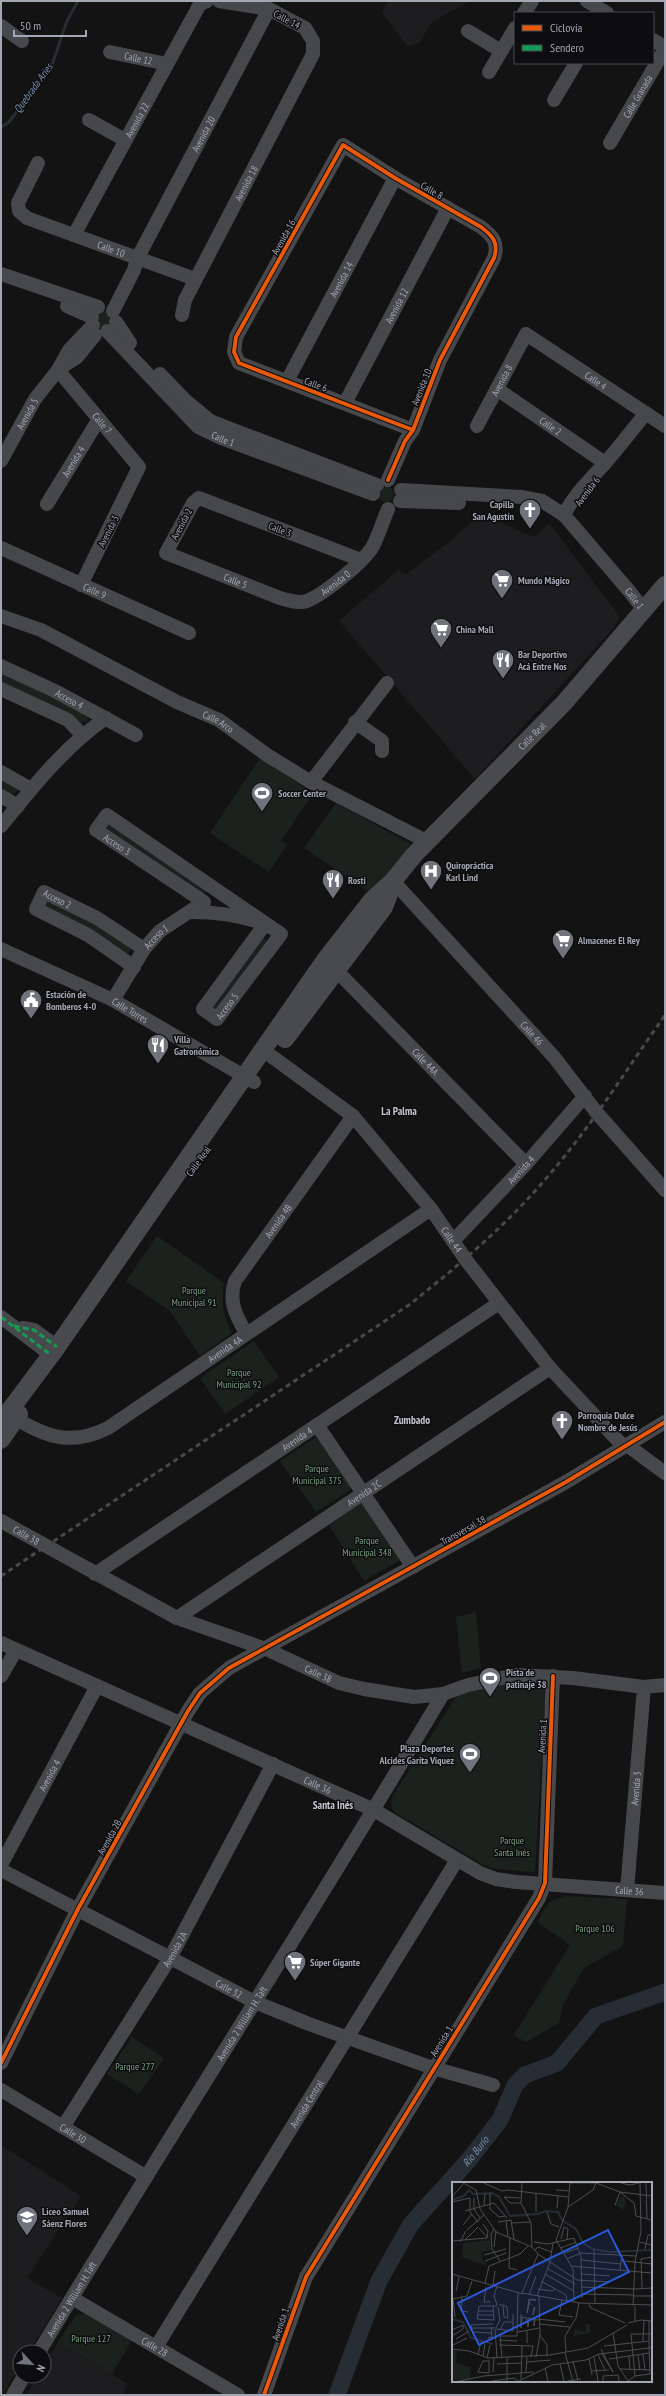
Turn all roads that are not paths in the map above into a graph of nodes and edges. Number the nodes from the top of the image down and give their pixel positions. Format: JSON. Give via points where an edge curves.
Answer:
{"nodes":[{"id":1,"x":219,"y":1,"type":"edge"},
{"id":2,"x":532,"y":1,"type":"edge"},
{"id":3,"x":587,"y":1,"type":"edge"},
{"id":4,"x":203,"y":2,"type":"edge"},
{"id":5,"x":269,"y":9,"type":"junction"},
{"id":6,"x":525,"y":12,"type":"edge"},
{"id":7,"x":604,"y":12,"type":"edge"},
{"id":8,"x":1,"y":26,"type":"edge"},
{"id":9,"x":514,"y":30,"type":"edge"},
{"id":10,"x":468,"y":31,"type":"dead end"},
{"id":11,"x":22,"y":41,"type":"dead end"},
{"id":12,"x":654,"y":41,"type":"edge"},
{"id":13,"x":665,"y":48,"type":"edge"},
{"id":14,"x":501,"y":51,"type":"junction"},
{"id":15,"x":110,"y":52,"type":"dead end"},
{"id":16,"x":313,"y":54,"type":"joint"},
{"id":17,"x":167,"y":64,"type":"junction"},
{"id":18,"x":575,"y":64,"type":"edge"},
{"id":19,"x":489,"y":72,"type":"dead end"},
{"id":20,"x":554,"y":100,"type":"dead end"},
{"id":21,"x":89,"y":120,"type":"dead end"},
{"id":22,"x":125,"y":140,"type":"junction"},
{"id":23,"x":610,"y":143,"type":"dead end"},
{"id":24,"x":343,"y":145,"type":"joint"},
{"id":25,"x":38,"y":163,"type":"dead end"},
{"id":26,"x":395,"y":178,"type":"junction"},
{"id":27,"x":448,"y":208,"type":"junction"},
{"id":28,"x":74,"y":235,"type":"junction"},
{"id":29,"x":494,"y":258,"type":"joint"},
{"id":30,"x":137,"y":259,"type":"junction"},
{"id":31,"x":1,"y":274,"type":"edge"},
{"id":32,"x":195,"y":279,"type":"junction"},
{"id":33,"x":1,"y":282,"type":"edge"},
{"id":34,"x":182,"y":315,"type":"dead end"},
{"id":35,"x":103,"y":319,"type":"junction"},
{"id":36,"x":526,"y":334,"type":"joint"},
{"id":37,"x":236,"y":337,"type":"joint"},
{"id":38,"x":58,"y":370,"type":"junction"},
{"id":39,"x":287,"y":381,"type":"junction"},
{"id":40,"x":497,"y":389,"type":"junction"},
{"id":41,"x":345,"y":403,"type":"junction"},
{"id":42,"x":182,"y":404,"type":"junction"},
{"id":43,"x":646,"y":413,"type":"junction"},
{"id":44,"x":100,"y":419,"type":"junction"},
{"id":45,"x":477,"y":426,"type":"dead end"},
{"id":46,"x":665,"y":426,"type":"edge"},
{"id":47,"x":413,"y":430,"type":"junction"},
{"id":48,"x":1,"y":461,"type":"edge"},
{"id":49,"x":605,"y":463,"type":"junction"},
{"id":50,"x":135,"y":477,"type":"joint"},
{"id":51,"x":388,"y":494,"type":"junction"},
{"id":52,"x":199,"y":498,"type":"joint"},
{"id":53,"x":47,"y":504,"type":"dead end"},
{"id":54,"x":561,"y":518,"type":"junction"},
{"id":55,"x":1,"y":548,"type":"edge"},
{"id":56,"x":166,"y":553,"type":"joint"},
{"id":57,"x":361,"y":560,"type":"junction"},
{"id":58,"x":81,"y":585,"type":"junction"},
{"id":59,"x":665,"y":585,"type":"edge"},
{"id":60,"x":306,"y":602,"type":"joint"},
{"id":61,"x":644,"y":610,"type":"junction"},
{"id":62,"x":1,"y":616,"type":"edge"},
{"id":63,"x":189,"y":633,"type":"dead end"},
{"id":64,"x":1,"y":668,"type":"edge"},
{"id":65,"x":387,"y":683,"type":"dead end"},
{"id":66,"x":1,"y":690,"type":"edge"},
{"id":67,"x":106,"y":718,"type":"junction"},
{"id":68,"x":355,"y":722,"type":"junction"},
{"id":69,"x":82,"y":734,"type":"junction"},
{"id":70,"x":136,"y":735,"type":"dead end"},
{"id":71,"x":382,"y":751,"type":"dead end"},
{"id":72,"x":1,"y":772,"type":"edge"},
{"id":73,"x":310,"y":782,"type":"junction"},
{"id":74,"x":31,"y":789,"type":"junction"},
{"id":75,"x":1,"y":796,"type":"edge"},
{"id":76,"x":18,"y":806,"type":"junction"},
{"id":77,"x":1,"y":826,"type":"edge"},
{"id":78,"x":428,"y":842,"type":"junction"},
{"id":79,"x":393,"y":881,"type":"junction"},
{"id":80,"x":215,"y":890,"type":"junction"},
{"id":81,"x":204,"y":902,"type":"junction"},
{"id":82,"x":191,"y":912,"type":"junction"},
{"id":83,"x":265,"y":924,"type":"junction"},
{"id":84,"x":1,"y":949,"type":"edge"},
{"id":85,"x":144,"y":949,"type":"junction"},
{"id":86,"x":330,"y":964,"type":"junction"},
{"id":87,"x":134,"y":967,"type":"junction"},
{"id":88,"x":113,"y":1000,"type":"junction"},
{"id":89,"x":267,"y":1053,"type":"junction"},
{"id":90,"x":249,"y":1079,"type":"junction"},
{"id":91,"x":585,"y":1096,"type":"junction"},
{"id":92,"x":353,"y":1116,"type":"junction"},
{"id":93,"x":526,"y":1164,"type":"junction"},
{"id":94,"x":665,"y":1190,"type":"edge"},
{"id":95,"x":431,"y":1209,"type":"junction"},
{"id":96,"x":454,"y":1240,"type":"junction"},
{"id":97,"x":499,"y":1303,"type":"junction"},
{"id":98,"x":1,"y":1317,"type":"edge"},
{"id":99,"x":246,"y":1333,"type":"junction"},
{"id":100,"x":54,"y":1351,"type":"junction"},
{"id":101,"x":550,"y":1368,"type":"junction"},
{"id":102,"x":8,"y":1418,"type":"edge"},
{"id":103,"x":665,"y":1422,"type":"edge"},
{"id":104,"x":317,"y":1425,"type":"junction"},
{"id":105,"x":1,"y":1440,"type":"edge"},
{"id":106,"x":626,"y":1446,"type":"junction"},
{"id":107,"x":665,"y":1473,"type":"edge"},
{"id":108,"x":364,"y":1494,"type":"junction"},
{"id":109,"x":1,"y":1521,"type":"edge"},
{"id":110,"x":413,"y":1567,"type":"junction"},
{"id":111,"x":95,"y":1574,"type":"junction"},
{"id":112,"x":177,"y":1618,"type":"junction"},
{"id":113,"x":1,"y":1643,"type":"edge"},
{"id":114,"x":266,"y":1649,"type":"junction"},
{"id":115,"x":16,"y":1650,"type":"junction"},
{"id":116,"x":1,"y":1676,"type":"edge"},
{"id":117,"x":553,"y":1676,"type":"junction"},
{"id":118,"x":665,"y":1685,"type":"edge"},
{"id":119,"x":97,"y":1686,"type":"junction"},
{"id":120,"x":644,"y":1687,"type":"junction"},
{"id":121,"x":443,"y":1694,"type":"junction"},
{"id":122,"x":182,"y":1724,"type":"junction"},
{"id":123,"x":273,"y":1764,"type":"junction"},
{"id":124,"x":374,"y":1810,"type":"junction"},
{"id":125,"x":457,"y":1860,"type":"junction"},
{"id":126,"x":1,"y":1864,"type":"edge"},
{"id":127,"x":1,"y":1870,"type":"edge"},
{"id":128,"x":545,"y":1884,"type":"junction"},
{"id":129,"x":627,"y":1890,"type":"junction"},
{"id":130,"x":665,"y":1893,"type":"edge"},
{"id":131,"x":78,"y":1909,"type":"junction"},
{"id":132,"x":170,"y":1958,"type":"junction"},
{"id":133,"x":256,"y":2002,"type":"junction"},
{"id":134,"x":347,"y":2038,"type":"junction"},
{"id":135,"x":1,"y":2064,"type":"edge"},
{"id":136,"x":433,"y":2068,"type":"junction"},
{"id":137,"x":493,"y":2085,"type":"dead end"},
{"id":138,"x":1,"y":2090,"type":"edge"},
{"id":139,"x":63,"y":2127,"type":"junction"},
{"id":140,"x":145,"y":2176,"type":"junction"},
{"id":141,"x":72,"y":2298,"type":"junction"},
{"id":142,"x":44,"y":2344,"type":"edge"},
{"id":143,"x":156,"y":2347,"type":"junction"},
{"id":144,"x":19,"y":2384,"type":"edge"},
{"id":145,"x":13,"y":2395,"type":"edge"},
{"id":146,"x":238,"y":2395,"type":"edge"},
{"id":147,"x":264,"y":2395,"type":"edge"}],
"edges":[{"from":1,"to":5,"type":"street","name":"Calle 14"},
{"from":2,"to":6,"type":"street"},
{"from":3,"to":7,"type":"street"},
{"from":4,"to":17,"type":"street","name":"Avenida 22"},
{"from":5,"to":16,"type":"street","name":"Calle 14","via":[[305,28],[313,41]]},
{"from":5,"to":30,"type":"street","name":"Avenida 20"},
{"from":8,"to":11,"type":"street"},
{"from":9,"to":14,"type":"street"},
{"from":10,"to":14,"type":"street"},
{"from":12,"to":13,"type":"street"},
{"from":13,"to":23,"type":"street","name":"Calle Granada"},
{"from":14,"to":19,"type":"street"},
{"from":15,"to":17,"type":"street","name":"Calle 12"},
{"from":16,"to":32,"type":"street","name":"Avenida 18"},
{"from":17,"to":22,"type":"street","name":"Avenida 22"},
{"from":18,"to":20,"type":"street"},
{"from":21,"to":22,"type":"street"},
{"from":22,"to":28,"type":"street","name":"Avenida 22"},
{"from":24,"to":26,"type":"street","name":"Calle 8"},
{"from":24,"to":37,"type":"street","name":"Avenida 16"},
{"from":25,"to":28,"type":"street","name":"Calle 10","via":[[18,203],[19,211],[27,218]]},
{"from":26,"to":27,"type":"street","name":"Calle 8"},
{"from":26,"to":39,"type":"street","name":"Avenida 14"},
{"from":27,"to":29,"type":"street","name":"Calle 8","via":[[492,235],[497,250]]},
{"from":27,"to":41,"type":"street","name":"Avenida 12"},
{"from":28,"to":30,"type":"street","name":"Calle 10"},
{"from":29,"to":47,"type":"street","name":"Avenida 10","via":[[440,360]]},
{"from":30,"to":32,"type":"street","name":"Calle 10"},
{"from":30,"to":35,"type":"street","name":"Avenida 20","via":[[134,270]]},
{"from":31,"to":35,"type":"street"},
{"from":32,"to":34,"type":"street","name":"Avenida 18","via":[[185,300]]},
{"from":33,"to":35,"type":"street"},
{"from":35,"to":38,"type":"street","name":"Avenida 5","via":[[77,357]]},
{"from":35,"to":42,"type":"street","name":"Calle 1"},
{"from":35,"to":42,"type":"street","name":"Calle 1","via":[[123,335]]},
{"from":36,"to":40,"type":"street","name":"Avenida 8"},
{"from":36,"to":43,"type":"street","name":"Calle 4"},
{"from":37,"to":39,"type":"street","name":"Calle 6","via":[[234,352],[239,363]]},
{"from":38,"to":44,"type":"street","name":"Calle 7"},
{"from":38,"to":48,"type":"street","name":"Avenida 5","via":[[36,399]]},
{"from":39,"to":41,"type":"street","name":"Calle 6"},
{"from":40,"to":45,"type":"street","name":"Avenida 8"},
{"from":40,"to":49,"type":"street","name":"Calle 2"},
{"from":41,"to":47,"type":"street","name":"Calle 6"},
{"from":42,"to":51,"type":"street","name":"Calle 1","via":[[210,421],[285,456]]},
{"from":43,"to":46,"type":"street","name":"Calle 4"},
{"from":43,"to":49,"type":"street","name":"Avenida 6"},
{"from":44,"to":50,"type":"street","name":"Calle 7","via":[[139,467]]},
{"from":44,"to":53,"type":"street","name":"Avenida 4"},
{"from":47,"to":51,"type":"street","name":"Avenida 10","via":[[405,441]]},
{"from":49,"to":54,"type":"street","name":"Avenida 6","via":[[594,472]]},
{"from":50,"to":58,"type":"street","name":"Avenida 3"},
{"from":51,"to":54,"type":"street","name":"Calle 1","via":[[488,500],[521,497],[542,501]]},
{"from":51,"to":57,"type":"street","via":[[364,543]]},
{"from":52,"to":56,"type":"street","name":"Avenida 2","via":[[193,503]]},
{"from":52,"to":57,"type":"street","name":"Calle 3"},
{"from":54,"to":61,"type":"street","name":"Calle 1","via":[[624,598]]},
{"from":55,"to":58,"type":"street","name":"Calle 9"},
{"from":56,"to":60,"type":"street","name":"Calle 5","via":[[280,598]]},
{"from":57,"to":60,"type":"street","name":"Avenida 0"},
{"from":58,"to":63,"type":"street","name":"Calle 9"},
{"from":59,"to":61,"type":"main road","name":"Calle Real"},
{"from":61,"to":78,"type":"main road","name":"Calle Real","via":[[564,703]]},
{"from":62,"to":73,"type":"street","name":"Calle Arco","via":[[41,630],[177,702],[219,720]]},
{"from":64,"to":67,"type":"street","name":"Acceso 4"},
{"from":65,"to":68,"type":"street"},
{"from":66,"to":69,"type":"street","name":"Acceso 4","via":[[68,720]]},
{"from":67,"to":69,"type":"street"},
{"from":67,"to":70,"type":"street","name":"Acceso 4"},
{"from":68,"to":71,"type":"street","via":[[382,741]]},
{"from":68,"to":73,"type":"street"},
{"from":69,"to":74,"type":"street"},
{"from":72,"to":74,"type":"street"},
{"from":73,"to":78,"type":"street","name":"Calle Arco"},
{"from":74,"to":76,"type":"street"},
{"from":75,"to":76,"type":"street"},
{"from":76,"to":77,"type":"street"},
{"from":78,"to":79,"type":"main road","name":"Calle Real"},
{"from":79,"to":86,"type":"main road","name":"Calle Real","via":[[384,907]]},
{"from":79,"to":91,"type":"street","name":"Calle 46","via":[[554,1058]]},
{"from":80,"to":81,"type":"street","name":"Acceso 1"},
{"from":80,"to":81,"type":"street","name":"Acceso 3","via":[[107,816],[96,830]]},
{"from":80,"to":83,"type":"street"},
{"from":81,"to":82,"type":"street","name":"Acceso 1"},
{"from":82,"to":83,"type":"street","via":[[219,912]]},
{"from":82,"to":85,"type":"street","name":"Acceso 1","via":[[160,931]]},
{"from":83,"to":83,"type":"street","name":"Acceso 5","via":[[203,1009],[217,1018],[281,934]]},
{"from":84,"to":88,"type":"street","name":"Calle Torres"},
{"from":85,"to":87,"type":"street","name":"Acceso 1"},
{"from":85,"to":87,"type":"street","name":"Acceso 2","via":[[97,918],[44,892],[36,909],[88,936]]},
{"from":86,"to":89,"type":"main road","name":"Calle Real"},
{"from":86,"to":93,"type":"street","name":"Calle 44A"},
{"from":87,"to":88,"type":"street","name":"Acceso 1"},
{"from":88,"to":90,"type":"street","name":"Calle Torres"},
{"from":89,"to":90,"type":"main road","name":"Calle Real"},
{"from":89,"to":92,"type":"street","name":"Calle 44"},
{"from":90,"to":100,"type":"main road","name":"Calle Real"},
{"from":90,"to":102,"type":"main road","name":"Calle Real"},
{"from":91,"to":93,"type":"street","name":"Avenida 4"},
{"from":91,"to":94,"type":"street","name":"Calle 46"},
{"from":92,"to":95,"type":"street","name":"Calle 44"},
{"from":92,"to":99,"type":"street","name":"Avenida 4B","via":[[235,1281],[232,1289],[232,1306]]},
{"from":93,"to":96,"type":"street","name":"Avenida 4"},
{"from":95,"to":96,"type":"street","name":"Calle 44"},
{"from":95,"to":99,"type":"street","name":"Avenida 4A"},
{"from":96,"to":97,"type":"street","name":"Calle 44"},
{"from":97,"to":101,"type":"street","name":"Calle 44"},
{"from":97,"to":104,"type":"street","name":"Avenida 4"},
{"from":98,"to":100,"type":"street","via":[[12,1326],[34,1330]]},
{"from":99,"to":102,"type":"street","name":"Avenida 4A","via":[[108,1428],[95,1434],[64,1438]]},
{"from":100,"to":102,"type":"main road","name":"Calle Real"},
{"from":101,"to":106,"type":"street","name":"Calle 44"},
{"from":101,"to":108,"type":"street","name":"Avenida 2C"},
{"from":102,"to":105,"type":"main road","name":"Calle Real"},
{"from":103,"to":106,"type":"street","name":"Transversal 38"},
{"from":104,"to":108,"type":"street"},
{"from":104,"to":111,"type":"street","name":"Avenida 4"},
{"from":106,"to":107,"type":"street","name":"Calle 44"},
{"from":106,"to":110,"type":"street","name":"Transversal 38"},
{"from":108,"to":110,"type":"street"},
{"from":108,"to":112,"type":"street","name":"Avenida 2C"},
{"from":109,"to":111,"type":"street","name":"Calle 38"},
{"from":110,"to":114,"type":"street","name":"Transversal 38"},
{"from":111,"to":112,"type":"street","name":"Calle 38"},
{"from":112,"to":114,"type":"street","name":"Calle 38"},
{"from":113,"to":115,"type":"street","name":"Calle 36"},
{"from":114,"to":121,"type":"street","name":"Calle 38","via":[[346,1684],[386,1694],[414,1697]]},
{"from":114,"to":122,"type":"street","name":"Avenida 2B","via":[[229,1668],[212,1681],[193,1702]]},
{"from":115,"to":116,"type":"street"},
{"from":115,"to":119,"type":"street","name":"Calle 36"},
{"from":117,"to":120,"type":"street","name":"Calle 38"},
{"from":117,"to":121,"type":"street","name":"Calle 38","via":[[504,1677]]},
{"from":117,"to":128,"type":"street","name":"Avenida 1"},
{"from":118,"to":120,"type":"street","name":"Calle 38"},
{"from":119,"to":122,"type":"street","name":"Calle 36"},
{"from":119,"to":126,"type":"street","name":"Avenida 4"},
{"from":120,"to":129,"type":"street","name":"Avenida 3"},
{"from":121,"to":124,"type":"street","name":"Avenida 2 William H. Taft"},
{"from":122,"to":123,"type":"street","name":"Calle 36"},
{"from":122,"to":131,"type":"street","name":"Avenida 2B"},
{"from":123,"to":124,"type":"street","name":"Calle 36"},
{"from":123,"to":132,"type":"street","name":"Avenida 2A"},
{"from":124,"to":125,"type":"street","name":"Calle 36"},
{"from":124,"to":133,"type":"street","name":"Avenida 2 William H. Taft"},
{"from":125,"to":128,"type":"street","name":"Calle 36","via":[[480,1874],[496,1879]]},
{"from":125,"to":134,"type":"street","name":"Avenida Central"},
{"from":127,"to":131,"type":"street","name":"Calle 32"},
{"from":128,"to":129,"type":"street","name":"Calle 36"},
{"from":128,"to":136,"type":"street","name":"Avenida 1","via":[[539,1898]]},
{"from":129,"to":130,"type":"street","name":"Calle 36"},
{"from":131,"to":132,"type":"street","name":"Calle 32"},
{"from":131,"to":135,"type":"street","name":"Avenida 2B"},
{"from":132,"to":133,"type":"street","name":"Calle 32"},
{"from":132,"to":139,"type":"street","name":"Avenida 2A"},
{"from":133,"to":134,"type":"street","name":"Calle 32"},
{"from":133,"to":140,"type":"street","name":"Avenida 2 William H. Taft"},
{"from":134,"to":136,"type":"street","name":"Calle 32"},
{"from":134,"to":143,"type":"street","name":"Avenida Central"},
{"from":136,"to":137,"type":"street","name":"Calle 32"},
{"from":136,"to":147,"type":"street","name":"Avenida 1","via":[[306,2277]]},
{"from":138,"to":139,"type":"street","name":"Calle 30"},
{"from":139,"to":140,"type":"street","name":"Calle 30"},
{"from":140,"to":141,"type":"street","name":"Avenida 2 William H. Taft"},
{"from":141,"to":142,"type":"street","name":"Avenida 2 William H. Taft"},
{"from":141,"to":143,"type":"street","name":"Calle 28"},
{"from":143,"to":146,"type":"street","name":"Calle 28"},
{"from":144,"to":145,"type":"street"}]}
